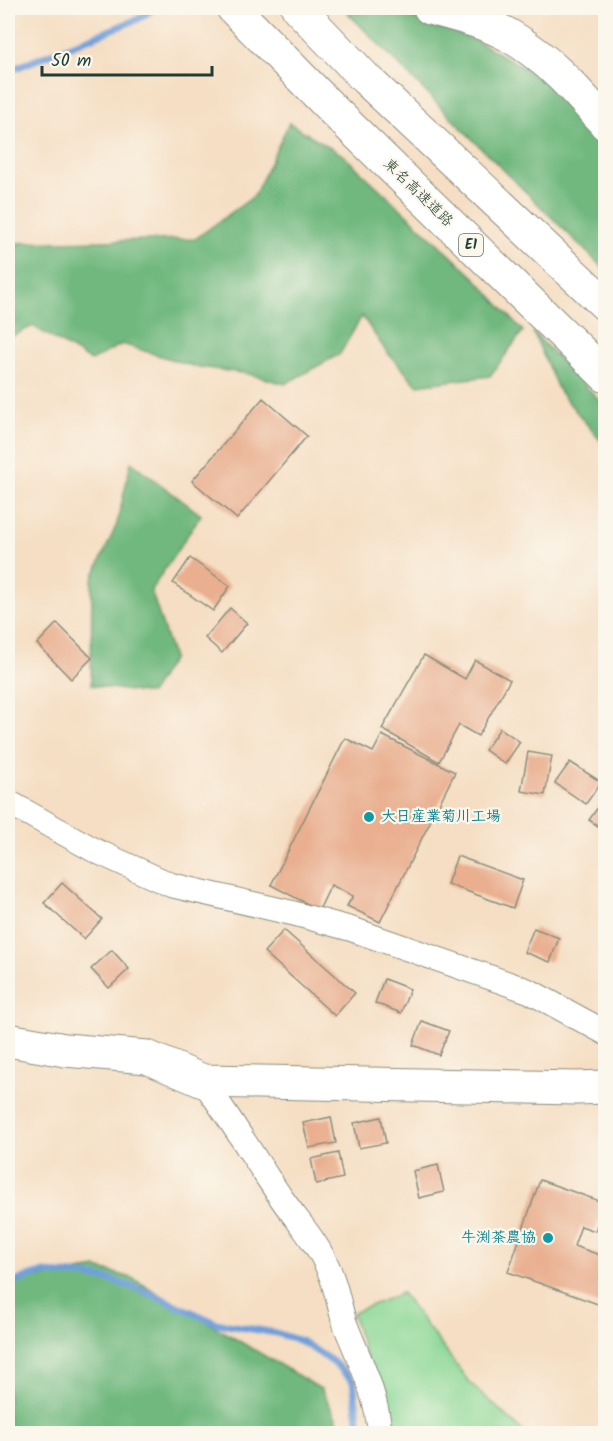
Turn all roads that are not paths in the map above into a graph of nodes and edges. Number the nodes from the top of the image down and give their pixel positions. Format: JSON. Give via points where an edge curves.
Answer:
{"nodes":[{"id":1,"x":233,"y":8,"type":"edge"},
{"id":2,"x":298,"y":8,"type":"edge"},
{"id":3,"x":430,"y":8,"type":"edge"},
{"id":4,"x":606,"y":124,"type":"edge"},
{"id":5,"x":606,"y":305,"type":"edge"},
{"id":6,"x":606,"y":376,"type":"edge"},
{"id":7,"x":8,"y":802,"type":"edge"},
{"id":8,"x":606,"y":1033,"type":"edge"},
{"id":9,"x":8,"y":1040,"type":"edge"},
{"id":10,"x":203,"y":1081,"type":"junction"},
{"id":11,"x":606,"y":1088,"type":"edge"},
{"id":12,"x":380,"y":1434,"type":"edge"}],
"edges":[{"from":1,"to":6,"type":"main road","name":"東名高速道路","number":"E1"},
{"from":2,"to":5,"type":"main road","via":[[366,79]]},
{"from":3,"to":4,"type":"main road","via":[[508,35],[549,63]]},
{"from":7,"to":8,"type":"street","via":[[94,850],[171,885],[351,929],[529,991]]},
{"from":9,"to":10,"type":"main road","via":[[65,1050],[147,1057]]},
{"from":10,"to":11,"type":"main road"},
{"from":10,"to":12,"type":"street","via":[[314,1242],[328,1269],[371,1387]]}]}
